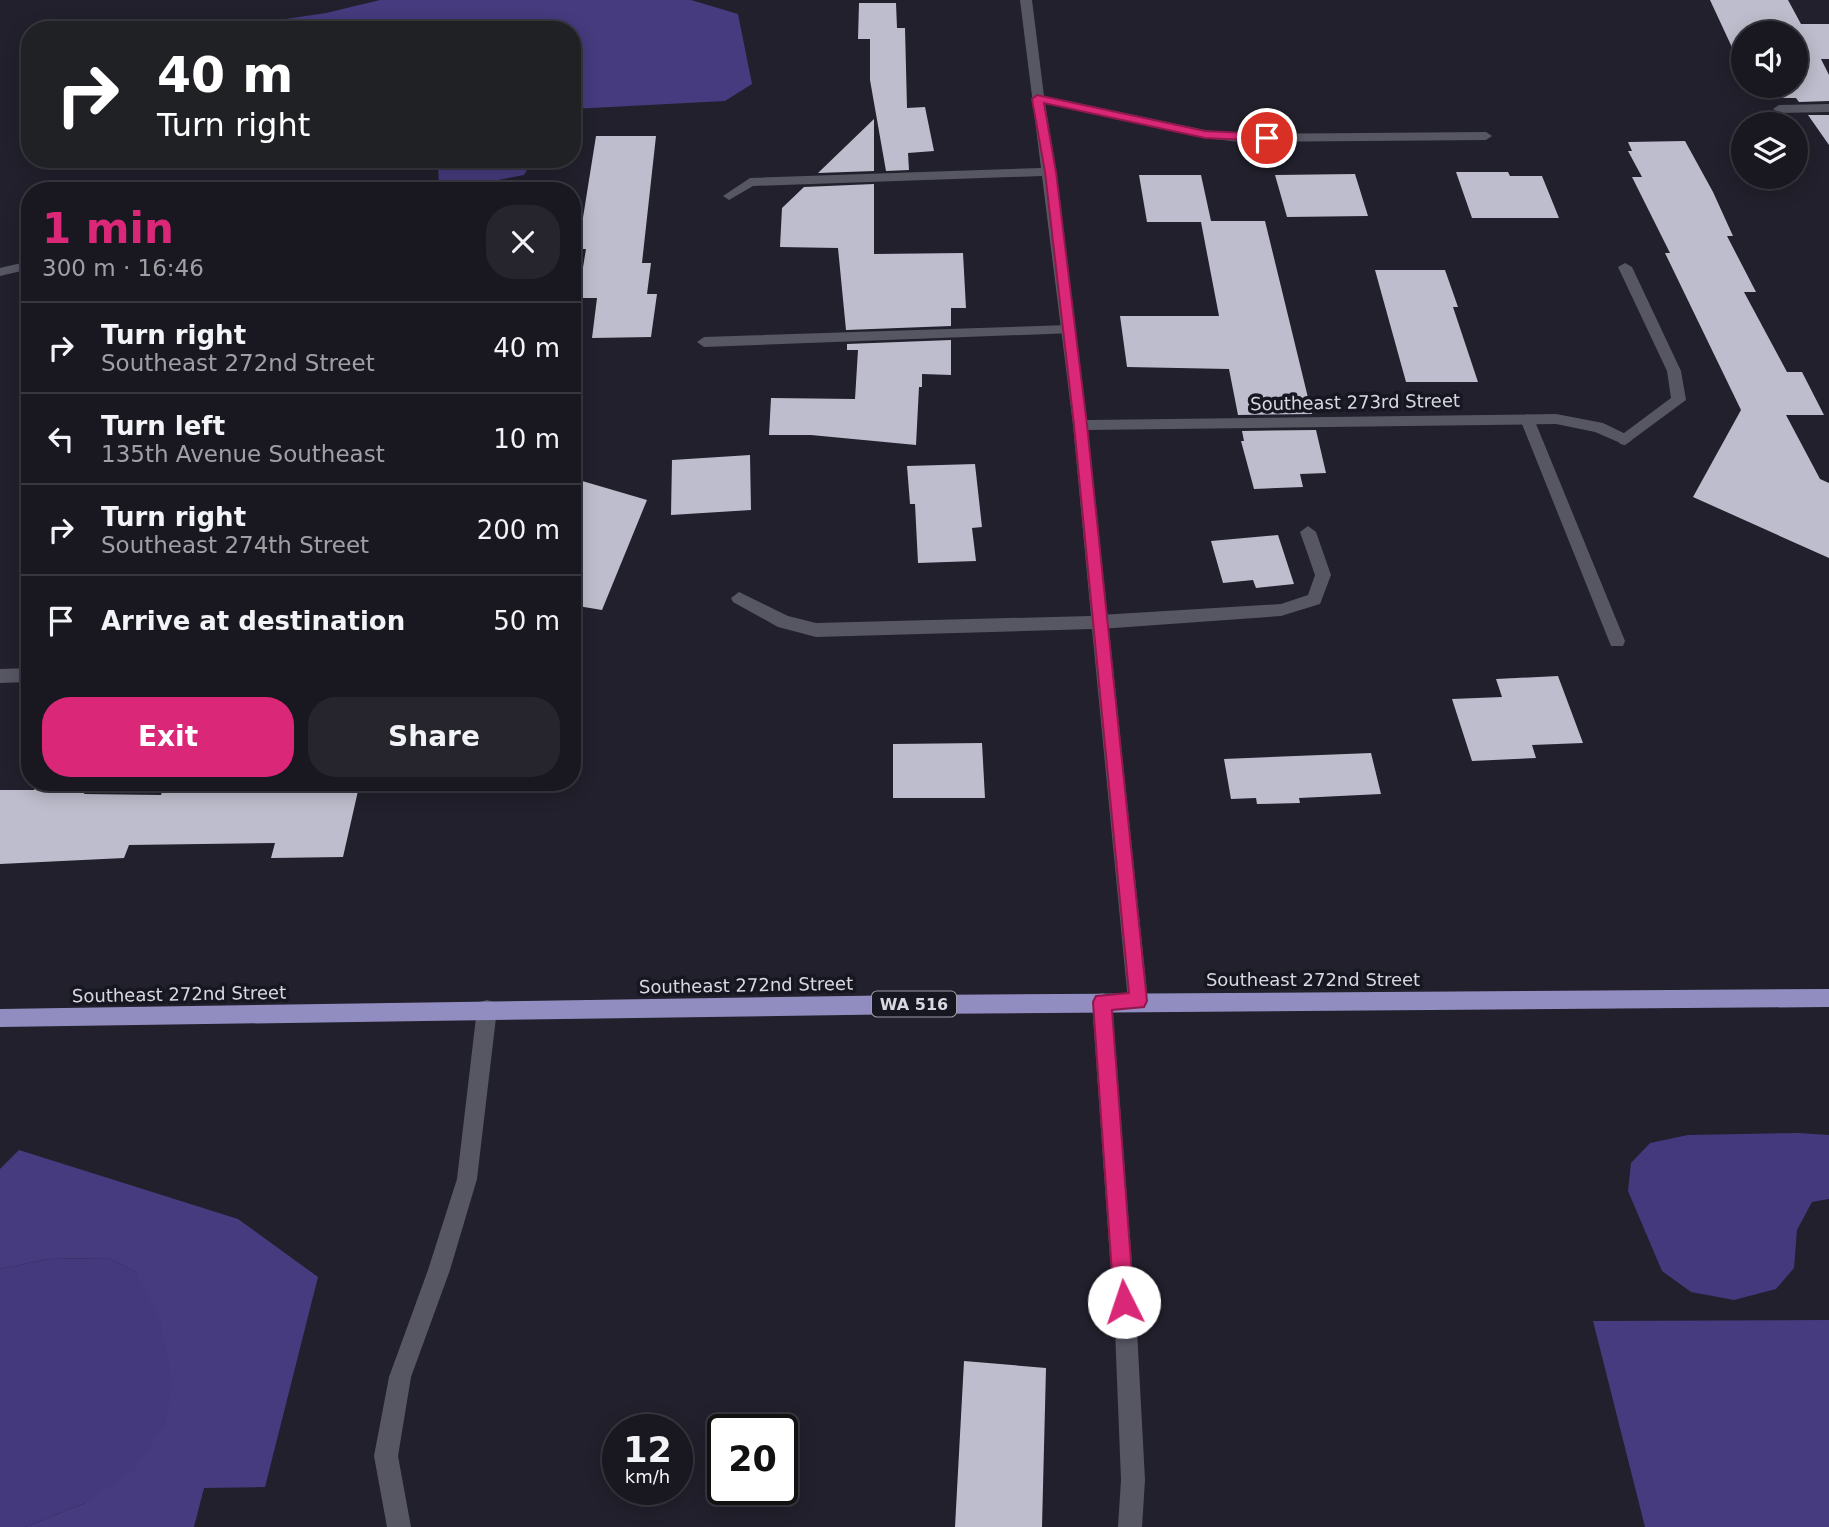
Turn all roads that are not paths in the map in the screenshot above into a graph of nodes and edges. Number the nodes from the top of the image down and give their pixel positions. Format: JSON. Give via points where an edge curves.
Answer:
{"nodes":[{"id":1,"x":1026,"y":0,"type":"edge"},
{"id":2,"x":1037,"y":99,"type":"junction"},
{"id":3,"x":1829,"y":108,"type":"edge"},
{"id":4,"x":1779,"y":109,"type":"dead end"},
{"id":5,"x":1486,"y":136,"type":"dead end"},
{"id":6,"x":1050,"y":172,"type":"junction"},
{"id":7,"x":730,"y":196,"type":"dead end"},
{"id":8,"x":21,"y":267,"type":"edge"},
{"id":9,"x":1625,"y":267,"type":"dead end"},
{"id":10,"x":0,"y":272,"type":"edge"},
{"id":11,"x":1069,"y":330,"type":"junction"},
{"id":12,"x":704,"y":342,"type":"dead end"},
{"id":13,"x":1527,"y":419,"type":"junction"},
{"id":14,"x":1080,"y":425,"type":"junction"},
{"id":15,"x":1308,"y":532,"type":"dead end"},
{"id":16,"x":739,"y":598,"type":"dead end"},
{"id":17,"x":1100,"y":622,"type":"junction"},
{"id":18,"x":1617,"y":641,"type":"dead end"},
{"id":19,"x":21,"y":675,"type":"edge"},
{"id":20,"x":0,"y":676,"type":"edge"},
{"id":21,"x":1829,"y":998,"type":"edge"},
{"id":22,"x":1138,"y":1001,"type":"junction"},
{"id":23,"x":1102,"y":1002,"type":"junction"},
{"id":24,"x":487,"y":1009,"type":"junction"},
{"id":25,"x":0,"y":1018,"type":"edge"},
{"id":26,"x":399,"y":1527,"type":"edge"},
{"id":27,"x":1130,"y":1527,"type":"edge"}],
"edges":[{"from":1,"to":2,"type":"street"},
{"from":2,"to":5,"type":"street","via":[[1240,138]]},
{"from":2,"to":6,"type":"street"},
{"from":3,"to":4,"type":"street"},
{"from":6,"to":7,"type":"street","via":[[750,182]]},
{"from":6,"to":11,"type":"street"},
{"from":8,"to":10,"type":"street"},
{"from":9,"to":13,"type":"street","name":"Southeast 273rd Street","via":[[1674,371],[1679,400],[1625,440],[1598,427]]},
{"from":11,"to":12,"type":"street"},
{"from":11,"to":14,"type":"street"},
{"from":13,"to":14,"type":"street","name":"Southeast 273rd Street"},
{"from":13,"to":18,"type":"street"},
{"from":14,"to":17,"type":"street"},
{"from":15,"to":17,"type":"street","via":[[1323,575],[1314,599],[1281,610]]},
{"from":16,"to":17,"type":"street","via":[[785,622],[816,630]]},
{"from":17,"to":22,"type":"street"},
{"from":19,"to":20,"type":"street"},
{"from":21,"to":22,"type":"main road","name":"Southeast 272nd Street","number":"WA 516"},
{"from":22,"to":23,"type":"main road","name":"Southeast 272nd Street","number":"WA 516"},
{"from":23,"to":24,"type":"main road","name":"Southeast 272nd Street","number":"WA 516"},
{"from":23,"to":27,"type":"street","via":[[1126,1330],[1133,1480]]},
{"from":24,"to":25,"type":"main road","name":"Southeast 272nd Street","number":"WA 516"},
{"from":24,"to":26,"type":"street","via":[[467,1179],[400,1377],[386,1456]]}]}
